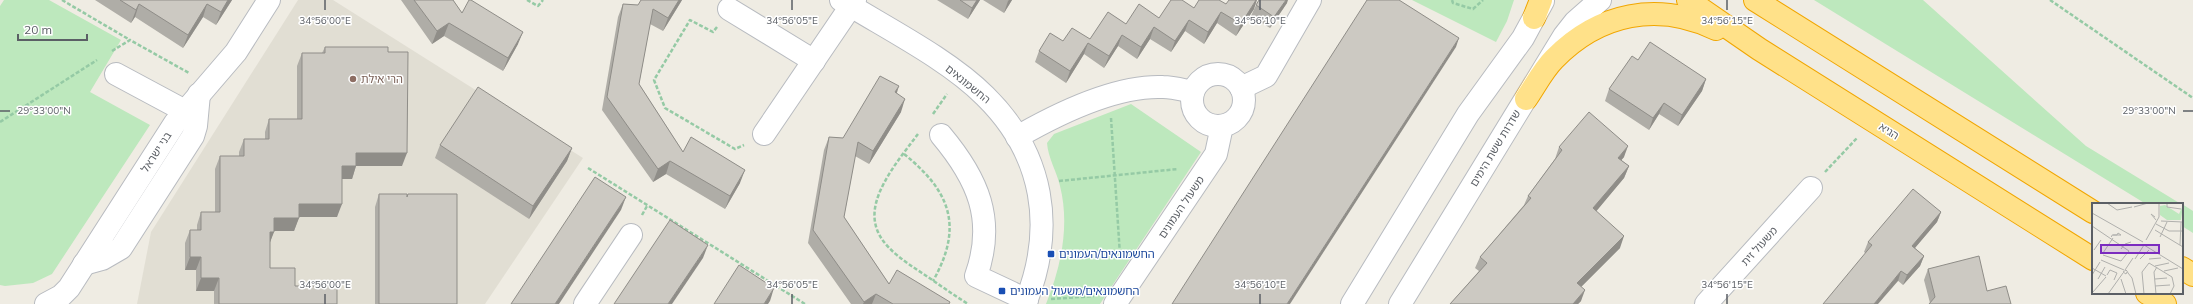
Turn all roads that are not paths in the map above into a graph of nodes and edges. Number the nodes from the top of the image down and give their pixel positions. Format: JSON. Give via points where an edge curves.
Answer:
{"nodes":[{"id":1,"x":269,"y":0,"type":"edge"},
{"id":2,"x":1310,"y":0,"type":"edge"},
{"id":3,"x":1600,"y":0,"type":"edge"},
{"id":4,"x":1688,"y":0,"type":"edge"},
{"id":5,"x":1755,"y":0,"type":"edge"},
{"id":6,"x":1762,"y":0,"type":"edge"},
{"id":7,"x":850,"y":2,"type":"edge"},
{"id":8,"x":1540,"y":6,"type":"edge"},
{"id":9,"x":729,"y":9,"type":"road end"},
{"id":10,"x":1782,"y":16,"type":"junction"},
{"id":11,"x":1759,"y":49,"type":"junction"},
{"id":12,"x":814,"y":61,"type":"junction"},
{"id":13,"x":116,"y":74,"type":"dead end"},
{"id":14,"x":1241,"y":88,"type":"junction"},
{"id":15,"x":1193,"y":92,"type":"junction"},
{"id":16,"x":199,"y":94,"type":"junction"},
{"id":17,"x":1526,"y":99,"type":"junction"},
{"id":18,"x":185,"y":111,"type":"junction"},
{"id":19,"x":1222,"y":126,"type":"junction"},
{"id":20,"x":931,"y":128,"type":"road end"},
{"id":21,"x":764,"y":134,"type":"road end"},
{"id":22,"x":1017,"y":137,"type":"junction"},
{"id":23,"x":1811,"y":188,"type":"road end"},
{"id":24,"x":2092,"y":211,"type":"edge"},
{"id":25,"x":631,"y":235,"type":"dead end"},
{"id":26,"x":2092,"y":258,"type":"edge"},
{"id":27,"x":84,"y":264,"type":"junction"},
{"id":28,"x":2183,"y":269,"type":"edge"},
{"id":29,"x":2193,"y":275,"type":"edge"},
{"id":30,"x":2149,"y":294,"type":"edge"},
{"id":31,"x":1118,"y":299,"type":"edge"},
{"id":32,"x":1026,"y":302,"type":"edge"},
{"id":33,"x":46,"y":304,"type":"edge"},
{"id":34,"x":57,"y":304,"type":"edge"},
{"id":35,"x":585,"y":304,"type":"edge"},
{"id":36,"x":1352,"y":304,"type":"edge"},
{"id":37,"x":1400,"y":304,"type":"edge"},
{"id":38,"x":1706,"y":304,"type":"edge"},
{"id":39,"x":2164,"y":304,"type":"edge"}],
"edges":[{"from":1,"to":16,"type":"street","name":"בני ישראל","via":[[236,52]]},
{"from":2,"to":14,"type":"street","via":[[1266,76]]},
{"from":3,"to":17,"type":"street","name":"שדרות ששת הימים","via":[[1575,22],[1564,36]]},
{"from":4,"to":11,"type":"highway","name":"הגיא"},
{"from":5,"to":10,"type":"highway"},
{"from":6,"to":10,"type":"highway"},
{"from":7,"to":12,"type":"street"},
{"from":7,"to":22,"type":"street","name":"החשמונאים","via":[[960,76],[1006,119]]},
{"from":8,"to":36,"type":"street","via":[[1468,114]]},
{"from":9,"to":12,"type":"street"},
{"from":10,"to":24,"type":"highway"},
{"from":11,"to":17,"type":"highway","via":[[1704,23],[1658,14],[1636,14],[1594,28],[1573,41],[1553,60]]},
{"from":11,"to":26,"type":"highway","name":"הגיא"},
{"from":12,"to":21,"type":"street"},
{"from":13,"to":18,"type":"street"},
{"from":14,"to":15,"type":"street","via":[[1230,77],[1214,74],[1203,79]]},
{"from":14,"to":19,"type":"street","via":[[1244,100],[1241,112],[1234,121]]},
{"from":15,"to":19,"type":"street","via":[[1193,108],[1200,118],[1210,124]]},
{"from":15,"to":22,"type":"street","via":[[1163,87],[1129,91],[1059,113]]},
{"from":16,"to":18,"type":"street","name":"בני ישראל"},
{"from":16,"to":27,"type":"street","via":[[193,136],[121,248],[102,259]]},
{"from":17,"to":37,"type":"street","name":"שדרות ששת הימים"},
{"from":18,"to":27,"type":"street","name":"בני ישראל"},
{"from":19,"to":31,"type":"street","name":"משעול העמונים","via":[[1216,154]]},
{"from":20,"to":32,"type":"street","via":[[966,167],[983,212],[984,244],[976,276]]},
{"from":22,"to":32,"type":"street","name":"החשמונאים","via":[[1037,183],[1042,208],[1042,244],[1034,284]]},
{"from":23,"to":38,"type":"street","name":"משעול זית"},
{"from":25,"to":35,"type":"street"},
{"from":27,"to":33,"type":"street","name":"בני ישראל","via":[[65,292]]},
{"from":28,"to":29,"type":"highway"},
{"from":30,"to":39,"type":"highway"},
{"from":33,"to":34,"type":"street"}]}
